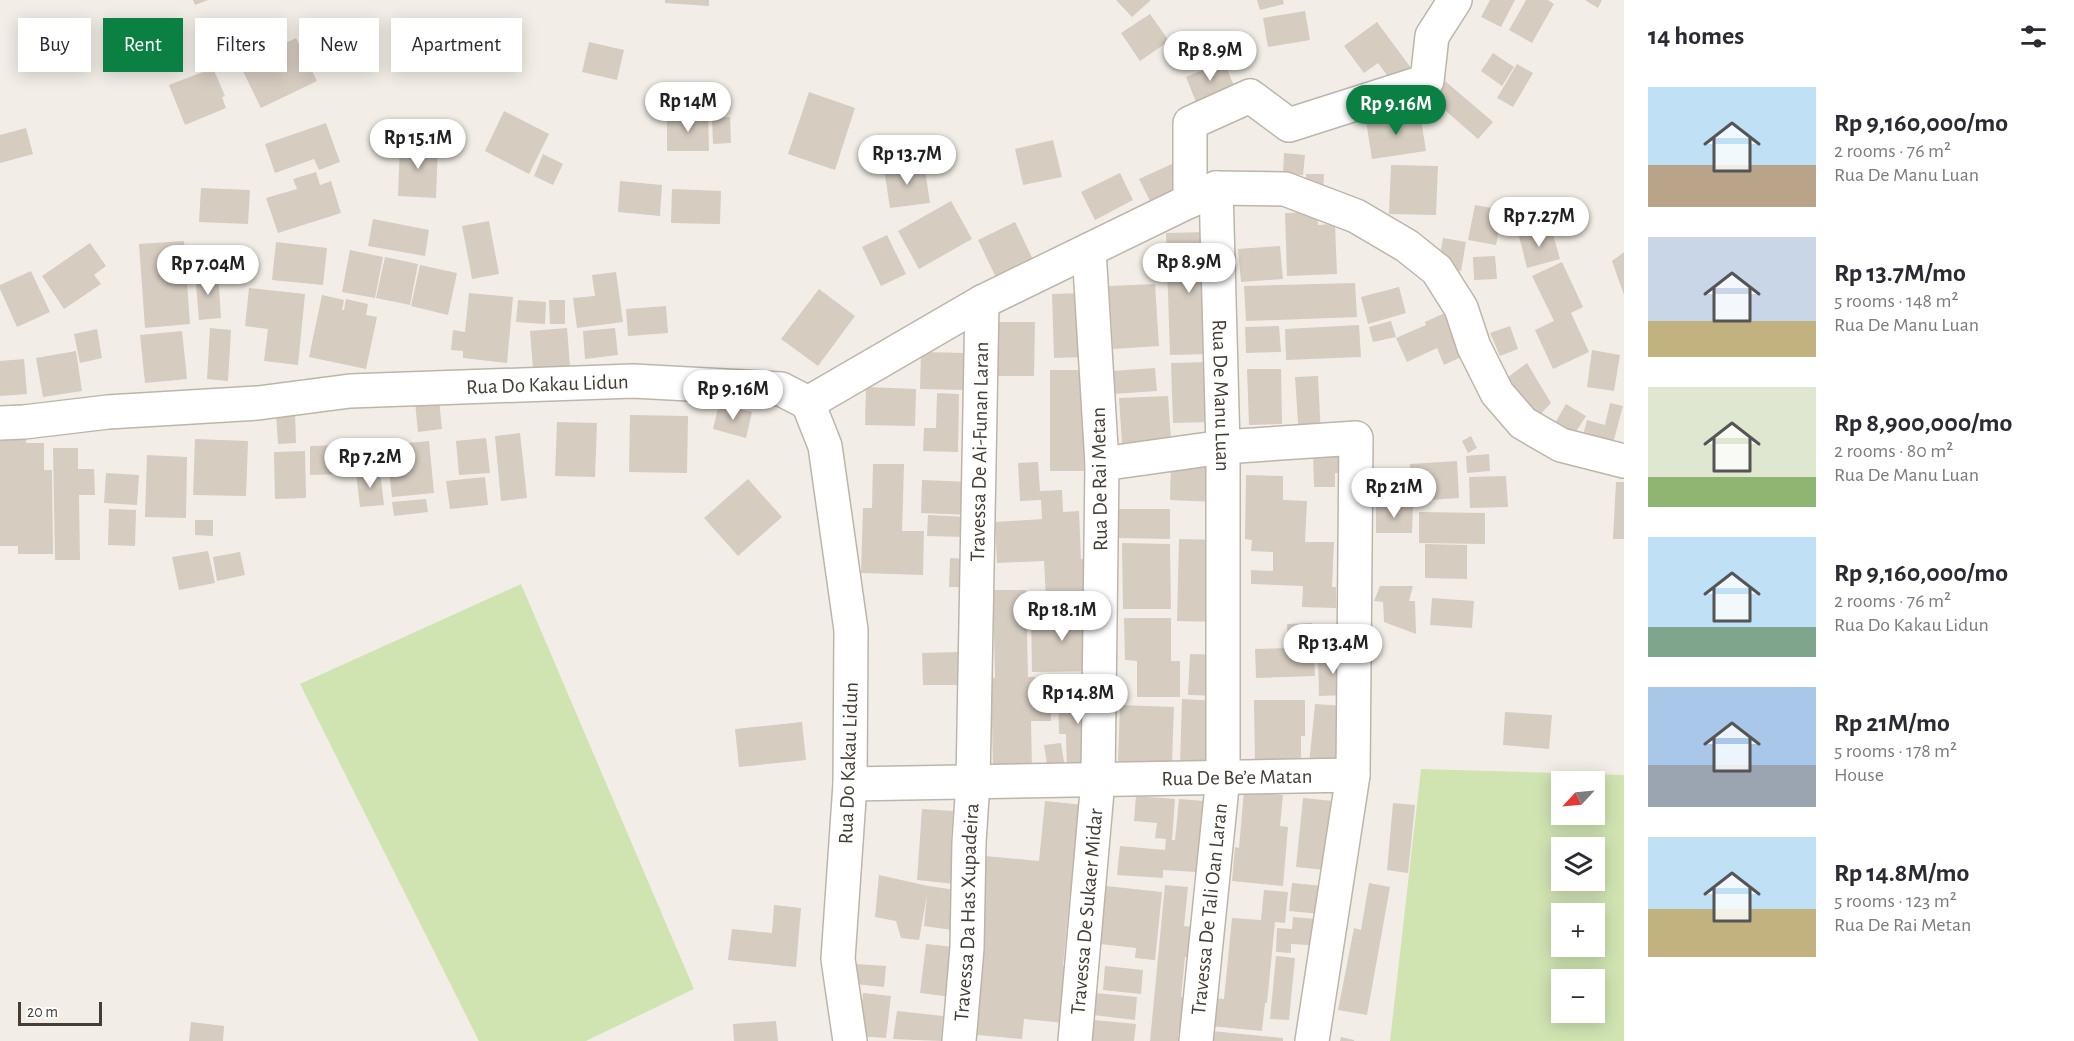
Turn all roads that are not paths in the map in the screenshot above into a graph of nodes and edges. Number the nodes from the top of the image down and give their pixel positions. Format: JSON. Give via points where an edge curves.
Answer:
{"nodes":[{"id":1,"x":1455,"y":0,"type":"edge"},
{"id":2,"x":1203,"y":195,"type":"junction"},
{"id":3,"x":1089,"y":250,"type":"junction"},
{"id":4,"x":982,"y":302,"type":"junction"},
{"id":5,"x":808,"y":403,"type":"junction"},
{"id":6,"x":0,"y":423,"type":"edge"},
{"id":7,"x":1223,"y":447,"type":"junction"},
{"id":8,"x":1624,"y":461,"type":"edge"},
{"id":9,"x":1102,"y":464,"type":"junction"},
{"id":10,"x":1353,"y":775,"type":"junction"},
{"id":11,"x":1223,"y":777,"type":"junction"},
{"id":12,"x":1098,"y":780,"type":"junction"},
{"id":13,"x":974,"y":782,"type":"junction"},
{"id":14,"x":850,"y":784,"type":"junction"},
{"id":15,"x":850,"y":1041,"type":"edge"},
{"id":16,"x":959,"y":1041,"type":"edge"},
{"id":17,"x":1075,"y":1041,"type":"edge"},
{"id":18,"x":1196,"y":1041,"type":"edge"},
{"id":19,"x":1312,"y":1041,"type":"edge"}],
"edges":[{"from":1,"to":2,"type":"street","name":"Rua De Manu Luan","via":[[1432,36],[1427,81],[1289,125],[1250,96],[1190,123]]},
{"from":2,"to":3,"type":"street"},
{"from":2,"to":7,"type":"street","name":"Rua De Manu Luan"},
{"from":2,"to":8,"type":"street","via":[[1285,189],[1356,216],[1407,246],[1437,270],[1461,308],[1474,347],[1497,393],[1523,423],[1561,445]]},
{"from":3,"to":4,"type":"street"},
{"from":3,"to":9,"type":"street","name":"Rua De Rai Metan"},
{"from":4,"to":5,"type":"street"},
{"from":4,"to":13,"type":"street","name":"Travessa De Ai-Funan Laran"},
{"from":5,"to":6,"type":"street","name":"Rua Do Kakau Lidun","via":[[781,389],[633,381],[350,392]]},
{"from":5,"to":14,"type":"street","name":"Rua Do Kakau Lidun","via":[[825,446],[851,630]]},
{"from":7,"to":9,"type":"street"},
{"from":7,"to":10,"type":"street","via":[[1356,438]]},
{"from":7,"to":11,"type":"street","name":"Rua De Manu Luan"},
{"from":9,"to":12,"type":"street","name":"Rua De Rai Metan"},
{"from":10,"to":11,"type":"street","name":"Rua De Be’e Matan"},
{"from":10,"to":19,"type":"street"},
{"from":11,"to":12,"type":"street","name":"Rua De Be’e Matan"},
{"from":11,"to":18,"type":"street","name":"Travessa De Tali Oan Laran"},
{"from":12,"to":13,"type":"street","name":"Rua De Be’e Matan"},
{"from":12,"to":17,"type":"street","name":"Travessa De Sukaer Midar"},
{"from":13,"to":14,"type":"street","name":"Rua De Be’e Matan"},
{"from":13,"to":16,"type":"street","name":"Travessa Da Has Xupadeira"},
{"from":14,"to":15,"type":"street","name":"Rua Do Kakau Lidun","via":[[837,959]]}]}
